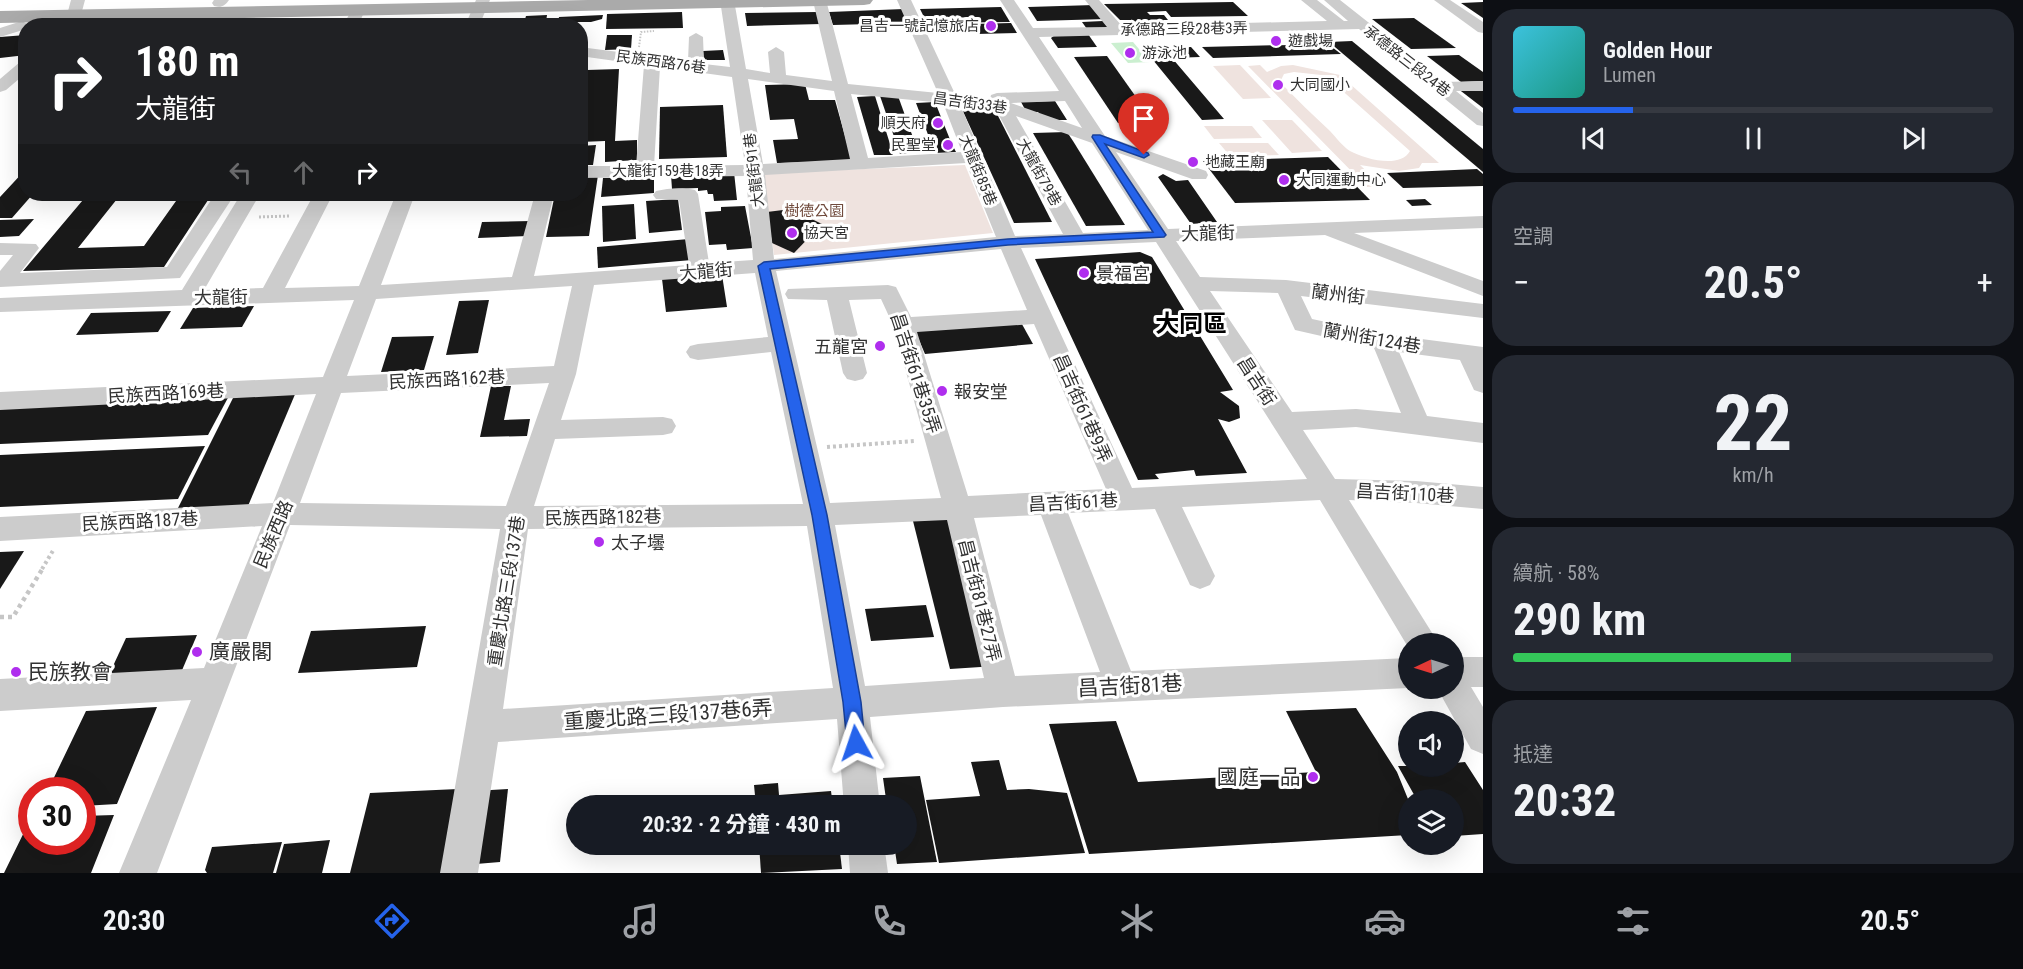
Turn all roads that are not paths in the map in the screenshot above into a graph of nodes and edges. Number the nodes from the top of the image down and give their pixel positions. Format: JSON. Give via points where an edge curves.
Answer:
{"nodes":[{"id":1,"x":298,"y":0,"type":"edge"},
{"id":2,"x":308,"y":0,"type":"edge"},
{"id":3,"x":864,"y":0,"type":"edge"},
{"id":4,"x":904,"y":0,"type":"edge"},
{"id":5,"x":1007,"y":0,"type":"edge"},
{"id":6,"x":1092,"y":0,"type":"edge"},
{"id":7,"x":1308,"y":0,"type":"edge"},
{"id":8,"x":1330,"y":0,"type":"edge"},
{"id":9,"x":1441,"y":0,"type":"edge"},
{"id":10,"x":220,"y":1,"type":"edge"},
{"id":11,"x":728,"y":1,"type":"edge"},
{"id":12,"x":820,"y":1,"type":"edge"},
{"id":13,"x":481,"y":4,"type":"edge"},
{"id":14,"x":0,"y":6,"type":"edge"},
{"id":15,"x":75,"y":11,"type":"edge"},
{"id":16,"x":155,"y":11,"type":"edge"},
{"id":17,"x":0,"y":17,"type":"edge"},
{"id":18,"x":222,"y":18,"type":"edge"},
{"id":19,"x":354,"y":18,"type":"edge"},
{"id":20,"x":475,"y":18,"type":"edge"},
{"id":21,"x":1340,"y":25,"type":"junction"},
{"id":22,"x":1361,"y":25,"type":"junction"},
{"id":23,"x":18,"y":26,"type":"edge"},
{"id":24,"x":1483,"y":29,"type":"edge"},
{"id":25,"x":1118,"y":31,"type":"junction"},
{"id":26,"x":0,"y":33,"type":"edge"},
{"id":27,"x":1028,"y":33,"type":"junction"},
{"id":28,"x":696,"y":37,"type":"dead end"},
{"id":29,"x":588,"y":52,"type":"edge"},
{"id":30,"x":776,"y":52,"type":"dead end"},
{"id":31,"x":645,"y":60,"type":"junction"},
{"id":32,"x":696,"y":66,"type":"junction"},
{"id":33,"x":18,"y":72,"type":"edge"},
{"id":34,"x":741,"y":74,"type":"junction"},
{"id":35,"x":778,"y":78,"type":"junction"},
{"id":36,"x":840,"y":85,"type":"junction"},
{"id":37,"x":1483,"y":86,"type":"edge"},
{"id":38,"x":0,"y":87,"type":"edge"},
{"id":39,"x":1440,"y":87,"type":"junction"},
{"id":40,"x":1069,"y":96,"type":"junction"},
{"id":41,"x":949,"y":99,"type":"junction"},
{"id":42,"x":1002,"y":105,"type":"junction"},
{"id":43,"x":1483,"y":121,"type":"edge"},
{"id":44,"x":1096,"y":137,"type":"junction"},
{"id":45,"x":973,"y":157,"type":"junction"},
{"id":46,"x":860,"y":163,"type":"junction"},
{"id":47,"x":755,"y":170,"type":"junction"},
{"id":48,"x":645,"y":171,"type":"junction"},
{"id":49,"x":588,"y":172,"type":"edge"},
{"id":50,"x":1199,"y":175,"type":"dead end"},
{"id":51,"x":663,"y":195,"type":"dead end"},
{"id":52,"x":220,"y":201,"type":"edge"},
{"id":53,"x":246,"y":201,"type":"edge"},
{"id":54,"x":319,"y":201,"type":"edge"},
{"id":55,"x":402,"y":201,"type":"edge"},
{"id":56,"x":542,"y":201,"type":"edge"},
{"id":57,"x":1474,"y":223,"type":"edge"},
{"id":58,"x":1323,"y":229,"type":"junction"},
{"id":59,"x":1160,"y":235,"type":"junction"},
{"id":60,"x":1076,"y":239,"type":"junction"},
{"id":61,"x":1483,"y":240,"type":"edge"},
{"id":62,"x":1008,"y":242,"type":"junction"},
{"id":63,"x":0,"y":249,"type":"edge"},
{"id":64,"x":764,"y":266,"type":"junction"},
{"id":65,"x":700,"y":271,"type":"junction"},
{"id":66,"x":584,"y":280,"type":"junction"},
{"id":67,"x":521,"y":284,"type":"junction"},
{"id":68,"x":1193,"y":284,"type":"junction"},
{"id":69,"x":1286,"y":287,"type":"junction"},
{"id":70,"x":1483,"y":289,"type":"edge"},
{"id":71,"x":367,"y":293,"type":"junction"},
{"id":72,"x":836,"y":293,"type":"junction"},
{"id":73,"x":796,"y":294,"type":"dead end"},
{"id":74,"x":270,"y":296,"type":"junction"},
{"id":75,"x":189,"y":297,"type":"junction"},
{"id":76,"x":0,"y":305,"type":"edge"},
{"id":77,"x":1483,"y":311,"type":"edge"},
{"id":78,"x":1041,"y":316,"type":"junction"},
{"id":79,"x":903,"y":325,"type":"junction"},
{"id":80,"x":1383,"y":342,"type":"junction"},
{"id":81,"x":781,"y":343,"type":"junction"},
{"id":82,"x":698,"y":352,"type":"dead end"},
{"id":83,"x":1476,"y":354,"type":"edge"},
{"id":84,"x":855,"y":373,"type":"dead end"},
{"id":85,"x":564,"y":374,"type":"junction"},
{"id":86,"x":1483,"y":384,"type":"edge"},
{"id":87,"x":331,"y":385,"type":"junction"},
{"id":88,"x":0,"y":401,"type":"edge"},
{"id":89,"x":1285,"y":422,"type":"junction"},
{"id":90,"x":1418,"y":424,"type":"junction"},
{"id":91,"x":663,"y":426,"type":"dead end"},
{"id":92,"x":545,"y":430,"type":"junction"},
{"id":93,"x":1483,"y":434,"type":"edge"},
{"id":94,"x":1327,"y":489,"type":"junction"},
{"id":95,"x":1163,"y":497,"type":"junction"},
{"id":96,"x":1483,"y":498,"type":"edge"},
{"id":97,"x":1124,"y":499,"type":"junction"},
{"id":98,"x":1050,"y":503,"type":"junction"},
{"id":99,"x":958,"y":508,"type":"junction"},
{"id":100,"x":280,"y":514,"type":"junction"},
{"id":101,"x":819,"y":515,"type":"junction"},
{"id":102,"x":516,"y":518,"type":"junction"},
{"id":103,"x":0,"y":529,"type":"edge"},
{"id":104,"x":1200,"y":576,"type":"dead end"},
{"id":105,"x":1417,"y":633,"type":"edge"},
{"id":106,"x":1464,"y":672,"type":"edge"},
{"id":107,"x":1483,"y":672,"type":"edge"},
{"id":108,"x":1398,"y":673,"type":"edge"},
{"id":109,"x":214,"y":683,"type":"junction"},
{"id":110,"x":1121,"y":686,"type":"junction"},
{"id":111,"x":1003,"y":692,"type":"junction"},
{"id":112,"x":0,"y":695,"type":"edge"},
{"id":113,"x":1460,"y":699,"type":"edge"},
{"id":114,"x":852,"y":702,"type":"junction"},
{"id":115,"x":484,"y":727,"type":"junction"},
{"id":116,"x":1483,"y":737,"type":"edge"},
{"id":117,"x":861,"y":795,"type":"edge"},
{"id":118,"x":867,"y":855,"type":"edge"},
{"id":119,"x":138,"y":873,"type":"edge"},
{"id":120,"x":459,"y":873,"type":"edge"},
{"id":121,"x":869,"y":873,"type":"edge"}],
"edges":[{"from":1,"to":2,"type":"main road"},
{"from":1,"to":10,"type":"main road"},
{"from":3,"to":12,"type":"main road"},
{"from":4,"to":41,"type":"street","name":"大龍街85巷"},
{"from":5,"to":27,"type":"street","name":"昌吉街"},
{"from":6,"to":25,"type":"street"},
{"from":7,"to":21,"type":"street"},
{"from":8,"to":22,"type":"street","name":"承德路三段24巷"},
{"from":9,"to":24,"type":"street"},
{"from":10,"to":16,"type":"main road"},
{"from":11,"to":12,"type":"main road"},
{"from":11,"to":13,"type":"main road"},
{"from":11,"to":34,"type":"street","name":"大龍街91巷"},
{"from":12,"to":36,"type":"street"},
{"from":13,"to":19,"type":"main road"},
{"from":13,"to":20,"type":"street"},
{"from":14,"to":15,"type":"main road"},
{"from":15,"to":16,"type":"main road"},
{"from":15,"to":17,"type":"main road"},
{"from":16,"to":18,"type":"main road"},
{"from":21,"to":22,"type":"street","name":"承德路三段28巷3弄"},
{"from":21,"to":25,"type":"street","name":"承德路三段28巷3弄"},
{"from":22,"to":39,"type":"street","name":"承德路三段24巷"},
{"from":23,"to":26,"type":"street"},
{"from":25,"to":27,"type":"street","name":"承德路三段28巷3弄"},
{"from":27,"to":40,"type":"street","name":"昌吉街"},
{"from":28,"to":32,"type":"street"},
{"from":29,"to":31,"type":"street","name":"民族西路76巷"},
{"from":30,"to":35,"type":"street"},
{"from":31,"to":32,"type":"street","name":"民族西路76巷"},
{"from":31,"to":48,"type":"street"},
{"from":32,"to":34,"type":"street","name":"民族西路76巷"},
{"from":33,"to":38,"type":"street"},
{"from":34,"to":35,"type":"street","name":"民族西路76巷"},
{"from":34,"to":47,"type":"street","name":"大龍街91巷"},
{"from":35,"to":36,"type":"street","name":"昌吉街33巷"},
{"from":36,"to":41,"type":"street","name":"昌吉街33巷"},
{"from":36,"to":46,"type":"street"},
{"from":37,"to":39,"type":"street"},
{"from":39,"to":43,"type":"street","name":"承德路三段24巷"},
{"from":40,"to":41,"type":"street"},
{"from":40,"to":44,"type":"street","name":"昌吉街"},
{"from":41,"to":42,"type":"street","name":"昌吉街33巷","via":[[964,105]]},
{"from":41,"to":45,"type":"street","name":"大龍街85巷"},
{"from":42,"to":44,"type":"street","name":"昌吉街33巷"},
{"from":42,"to":60,"type":"street","name":"大龍街79巷"},
{"from":44,"to":50,"type":"street","name":"昌吉街33巷"},
{"from":44,"to":59,"type":"street","name":"昌吉街"},
{"from":45,"to":46,"type":"street","name":"大龍街159巷18弄"},
{"from":45,"to":62,"type":"street","name":"大龍街85巷"},
{"from":46,"to":47,"type":"street","name":"大龍街159巷18弄"},
{"from":47,"to":48,"type":"street","name":"大龍街159巷18弄"},
{"from":47,"to":64,"type":"street","name":"大龍街91巷"},
{"from":48,"to":49,"type":"street","name":"大龍街159巷18弄"},
{"from":51,"to":65,"type":"street","via":[[688,194]]},
{"from":52,"to":63,"type":"street","via":[[173,273],[3,281],[29,248]]},
{"from":53,"to":75,"type":"street"},
{"from":54,"to":74,"type":"street"},
{"from":55,"to":71,"type":"street","name":"民族西路"},
{"from":56,"to":67,"type":"street"},
{"from":57,"to":58,"type":"street","name":"大龍街"},
{"from":57,"to":61,"type":"street"},
{"from":58,"to":59,"type":"street","name":"大龍街"},
{"from":58,"to":70,"type":"street"},
{"from":59,"to":60,"type":"street","name":"大龍街"},
{"from":59,"to":68,"type":"street","name":"昌吉街"},
{"from":60,"to":62,"type":"street","name":"大龍街"},
{"from":62,"to":64,"type":"street","name":"大龍街"},
{"from":62,"to":78,"type":"street","name":"昌吉街61巷9弄"},
{"from":64,"to":65,"type":"street","name":"大龍街"},
{"from":64,"to":81,"type":"street","name":"大龍街91巷"},
{"from":65,"to":66,"type":"street","name":"大龍街"},
{"from":66,"to":67,"type":"street","name":"大龍街"},
{"from":66,"to":85,"type":"street","name":"重慶北路三段137巷"},
{"from":67,"to":71,"type":"street","name":"大龍街"},
{"from":68,"to":69,"type":"street","name":"蘭州街"},
{"from":68,"to":89,"type":"street","name":"昌吉街"},
{"from":69,"to":77,"type":"street","name":"蘭州街"},
{"from":69,"to":80,"type":"street","name":"蘭州街124巷","via":[[1303,325]]},
{"from":71,"to":74,"type":"street","name":"大龍街"},
{"from":71,"to":87,"type":"street","name":"民族西路"},
{"from":72,"to":73,"type":"street","name":"昌吉街61巷35弄"},
{"from":72,"to":79,"type":"street","name":"昌吉街61巷35弄","via":[[888,292]]},
{"from":72,"to":84,"type":"street"},
{"from":74,"to":75,"type":"street","name":"大龍街"},
{"from":75,"to":76,"type":"street","name":"大龍街"},
{"from":78,"to":79,"type":"street"},
{"from":78,"to":97,"type":"street","name":"昌吉街61巷9弄"},
{"from":79,"to":99,"type":"street","name":"昌吉街61巷35弄"},
{"from":80,"to":83,"type":"street","name":"蘭州街124巷"},
{"from":80,"to":90,"type":"street"},
{"from":81,"to":82,"type":"street"},
{"from":81,"to":101,"type":"street","name":"大龍街91巷"},
{"from":83,"to":86,"type":"street"},
{"from":85,"to":87,"type":"street","name":"民族西路162巷"},
{"from":85,"to":92,"type":"street","name":"重慶北路三段137巷"},
{"from":87,"to":88,"type":"street","name":"民族西路169巷"},
{"from":87,"to":100,"type":"street","name":"民族西路"},
{"from":89,"to":90,"type":"street","via":[[1356,418]]},
{"from":89,"to":94,"type":"street","name":"昌吉街"},
{"from":90,"to":93,"type":"street"},
{"from":91,"to":92,"type":"street"},
{"from":92,"to":102,"type":"street","name":"重慶北路三段137巷"},
{"from":94,"to":95,"type":"street","name":"昌吉街61巷"},
{"from":94,"to":96,"type":"street","name":"昌吉街110巷"},
{"from":94,"to":105,"type":"street","name":"昌吉街"},
{"from":95,"to":97,"type":"street","name":"昌吉街61巷"},
{"from":95,"to":104,"type":"street"},
{"from":97,"to":98,"type":"street","name":"昌吉街61巷"},
{"from":98,"to":99,"type":"street","name":"昌吉街61巷"},
{"from":98,"to":110,"type":"street"},
{"from":99,"to":101,"type":"street","name":"昌吉街61巷"},
{"from":99,"to":111,"type":"street","name":"昌吉街81巷27弄"},
{"from":100,"to":102,"type":"street","name":"民族西路182巷"},
{"from":100,"to":103,"type":"street","name":"民族西路187巷"},
{"from":100,"to":109,"type":"street","name":"民族西路"},
{"from":101,"to":102,"type":"street","name":"民族西路182巷"},
{"from":101,"to":114,"type":"street","name":"大龍街91巷"},
{"from":102,"to":115,"type":"street","name":"重慶北路三段137巷"},
{"from":106,"to":107,"type":"street"},
{"from":108,"to":110,"type":"street","name":"昌吉街81巷"},
{"from":109,"to":112,"type":"street"},
{"from":109,"to":119,"type":"street","name":"民族西路"},
{"from":110,"to":111,"type":"street","name":"昌吉街81巷"},
{"from":111,"to":114,"type":"street","name":"昌吉街81巷"},
{"from":113,"to":116,"type":"street"},
{"from":114,"to":115,"type":"street","name":"重慶北路三段137巷6弄"},
{"from":114,"to":117,"type":"street","name":"大龍街91巷"},
{"from":115,"to":120,"type":"street","name":"重慶北路三段137巷"},
{"from":118,"to":121,"type":"street"}]}
